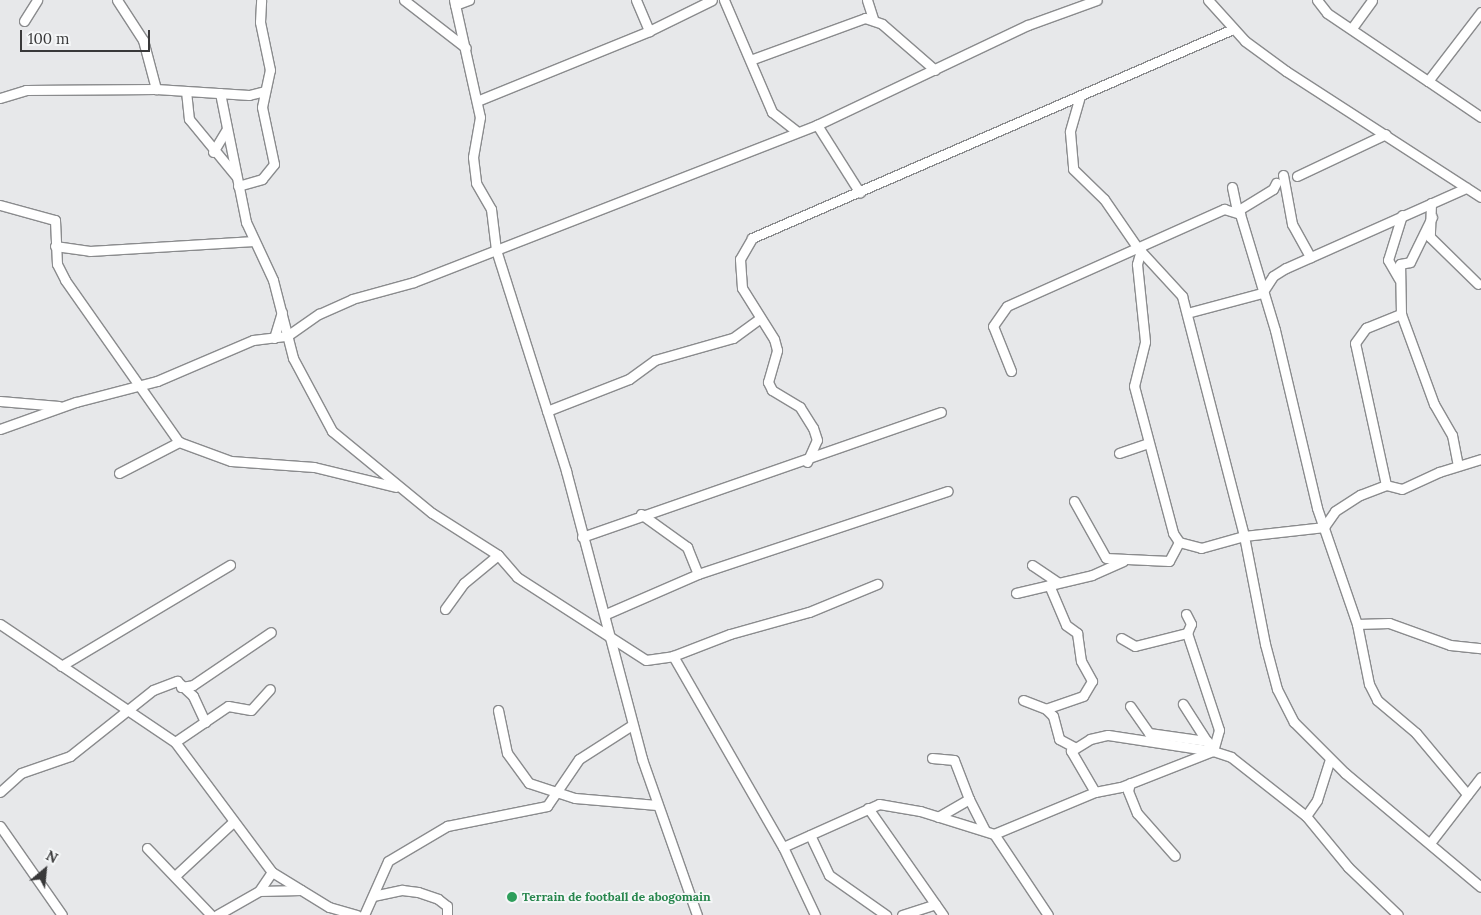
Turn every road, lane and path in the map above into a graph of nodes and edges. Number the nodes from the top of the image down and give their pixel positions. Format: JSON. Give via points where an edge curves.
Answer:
{"nodes":[{"id":1,"x":37,"y":0,"type":"edge"},
{"id":2,"x":117,"y":0,"type":"edge"},
{"id":3,"x":261,"y":0,"type":"edge"},
{"id":4,"x":404,"y":0,"type":"edge"},
{"id":5,"x":470,"y":0,"type":"edge"},
{"id":6,"x":636,"y":0,"type":"edge"},
{"id":7,"x":712,"y":0,"type":"edge"},
{"id":8,"x":724,"y":0,"type":"edge"},
{"id":9,"x":867,"y":0,"type":"edge"},
{"id":10,"x":1097,"y":0,"type":"edge"},
{"id":11,"x":1208,"y":0,"type":"edge"},
{"id":12,"x":1316,"y":0,"type":"edge"},
{"id":13,"x":1372,"y":0,"type":"edge"},
{"id":14,"x":454,"y":3,"type":"edge"},
{"id":15,"x":1481,"y":12,"type":"edge"},
{"id":16,"x":873,"y":19,"type":"junction"},
{"id":17,"x":24,"y":22,"type":"dead end"},
{"id":18,"x":1352,"y":28,"type":"junction"},
{"id":19,"x":1233,"y":29,"type":"junction"},
{"id":20,"x":649,"y":31,"type":"junction"},
{"id":21,"x":466,"y":48,"type":"junction"},
{"id":22,"x":753,"y":59,"type":"junction"},
{"id":23,"x":935,"y":70,"type":"junction"},
{"id":24,"x":1428,"y":81,"type":"junction"},
{"id":25,"x":156,"y":89,"type":"junction"},
{"id":26,"x":186,"y":91,"type":"junction"},
{"id":27,"x":266,"y":91,"type":"junction"},
{"id":28,"x":220,"y":93,"type":"junction"},
{"id":29,"x":1080,"y":96,"type":"junction"},
{"id":30,"x":0,"y":98,"type":"edge"},
{"id":31,"x":477,"y":100,"type":"junction"},
{"id":32,"x":1060,"y":104,"type":"junction"},
{"id":33,"x":1072,"y":115,"type":"junction"},
{"id":34,"x":1481,"y":117,"type":"edge"},
{"id":35,"x":817,"y":125,"type":"junction"},
{"id":36,"x":226,"y":130,"type":"junction"},
{"id":37,"x":796,"y":131,"type":"junction"},
{"id":38,"x":1386,"y":134,"type":"junction"},
{"id":39,"x":212,"y":152,"type":"junction"},
{"id":40,"x":1282,"y":175,"type":"dead end"},
{"id":41,"x":1297,"y":176,"type":"dead end"},
{"id":42,"x":237,"y":181,"type":"junction"},
{"id":43,"x":1276,"y":183,"type":"dead end"},
{"id":44,"x":1232,"y":187,"type":"dead end"},
{"id":45,"x":1466,"y":188,"type":"junction"},
{"id":46,"x":860,"y":193,"type":"junction"},
{"id":47,"x":1481,"y":197,"type":"edge"},
{"id":48,"x":1431,"y":202,"type":"junction"},
{"id":49,"x":0,"y":205,"type":"edge"},
{"id":50,"x":1237,"y":211,"type":"junction"},
{"id":51,"x":1402,"y":215,"type":"junction"},
{"id":52,"x":1432,"y":217,"type":"junction"},
{"id":53,"x":254,"y":241,"type":"junction"},
{"id":54,"x":55,"y":246,"type":"junction"},
{"id":55,"x":1139,"y":248,"type":"junction"},
{"id":56,"x":496,"y":250,"type":"junction"},
{"id":57,"x":1310,"y":257,"type":"junction"},
{"id":58,"x":1256,"y":271,"type":"junction"},
{"id":59,"x":1273,"y":276,"type":"junction"},
{"id":60,"x":1399,"y":279,"type":"junction"},
{"id":61,"x":1478,"y":284,"type":"dead end"},
{"id":62,"x":1262,"y":293,"type":"junction"},
{"id":63,"x":282,"y":312,"type":"junction"},
{"id":64,"x":1187,"y":313,"type":"junction"},
{"id":65,"x":1401,"y":314,"type":"junction"},
{"id":66,"x":759,"y":318,"type":"junction"},
{"id":67,"x":286,"y":336,"type":"junction"},
{"id":68,"x":274,"y":338,"type":"junction"},
{"id":69,"x":1012,"y":371,"type":"dead end"},
{"id":70,"x":138,"y":387,"type":"junction"},
{"id":71,"x":0,"y":401,"type":"edge"},
{"id":72,"x":62,"y":406,"type":"junction"},
{"id":73,"x":547,"y":411,"type":"junction"},
{"id":74,"x":941,"y":412,"type":"dead end"},
{"id":75,"x":0,"y":429,"type":"edge"},
{"id":76,"x":179,"y":442,"type":"junction"},
{"id":77,"x":1148,"y":443,"type":"junction"},
{"id":78,"x":1119,"y":453,"type":"dead end"},
{"id":79,"x":1481,"y":460,"type":"edge"},
{"id":80,"x":808,"y":462,"type":"junction"},
{"id":81,"x":1458,"y":464,"type":"junction"},
{"id":82,"x":119,"y":473,"type":"dead end"},
{"id":83,"x":1386,"y":485,"type":"junction"},
{"id":84,"x":399,"y":487,"type":"junction"},
{"id":85,"x":948,"y":491,"type":"dead end"},
{"id":86,"x":1074,"y":501,"type":"dead end"},
{"id":87,"x":641,"y":514,"type":"junction"},
{"id":88,"x":1324,"y":527,"type":"junction"},
{"id":89,"x":582,"y":536,"type":"junction"},
{"id":90,"x":1244,"y":536,"type":"junction"},
{"id":91,"x":1180,"y":542,"type":"junction"},
{"id":92,"x":498,"y":555,"type":"junction"},
{"id":93,"x":1124,"y":561,"type":"junction"},
{"id":94,"x":230,"y":565,"type":"dead end"},
{"id":95,"x":1032,"y":565,"type":"dead end"},
{"id":96,"x":698,"y":574,"type":"junction"},
{"id":97,"x":877,"y":584,"type":"dead end"},
{"id":98,"x":1053,"y":584,"type":"junction"},
{"id":99,"x":1016,"y":593,"type":"dead end"},
{"id":100,"x":445,"y":610,"type":"dead end"},
{"id":101,"x":606,"y":614,"type":"junction"},
{"id":102,"x":1186,"y":614,"type":"dead end"},
{"id":103,"x":0,"y":624,"type":"edge"},
{"id":104,"x":1356,"y":624,"type":"junction"},
{"id":105,"x":271,"y":632,"type":"dead end"},
{"id":106,"x":1187,"y":633,"type":"junction"},
{"id":107,"x":610,"y":638,"type":"junction"},
{"id":108,"x":1121,"y":638,"type":"dead end"},
{"id":109,"x":1481,"y":648,"type":"edge"},
{"id":110,"x":673,"y":656,"type":"junction"},
{"id":111,"x":61,"y":666,"type":"junction"},
{"id":112,"x":181,"y":687,"type":"junction"},
{"id":113,"x":270,"y":690,"type":"dead end"},
{"id":114,"x":1023,"y":700,"type":"dead end"},
{"id":115,"x":1183,"y":704,"type":"dead end"},
{"id":116,"x":1130,"y":706,"type":"dead end"},
{"id":117,"x":128,"y":709,"type":"junction"},
{"id":118,"x":1046,"y":709,"type":"junction"},
{"id":119,"x":498,"y":710,"type":"dead end"},
{"id":120,"x":205,"y":722,"type":"junction"},
{"id":121,"x":632,"y":725,"type":"junction"},
{"id":122,"x":1207,"y":741,"type":"junction"},
{"id":123,"x":174,"y":742,"type":"junction"},
{"id":124,"x":1074,"y":747,"type":"junction"},
{"id":125,"x":1213,"y":751,"type":"junction"},
{"id":126,"x":932,"y":758,"type":"dead end"},
{"id":127,"x":1330,"y":759,"type":"junction"},
{"id":128,"x":1481,"y":777,"type":"edge"},
{"id":129,"x":1130,"y":783,"type":"junction"},
{"id":130,"x":0,"y":792,"type":"edge"},
{"id":131,"x":1095,"y":792,"type":"junction"},
{"id":132,"x":559,"y":793,"type":"junction"},
{"id":133,"x":1467,"y":794,"type":"junction"},
{"id":134,"x":969,"y":799,"type":"junction"},
{"id":135,"x":657,"y":805,"type":"junction"},
{"id":136,"x":868,"y":808,"type":"junction"},
{"id":137,"x":1306,"y":816,"type":"junction"},
{"id":138,"x":938,"y":817,"type":"junction"},
{"id":139,"x":233,"y":822,"type":"junction"},
{"id":140,"x":0,"y":826,"type":"edge"},
{"id":141,"x":985,"y":830,"type":"junction"},
{"id":142,"x":994,"y":834,"type":"junction"},
{"id":143,"x":810,"y":835,"type":"junction"},
{"id":144,"x":1430,"y":842,"type":"junction"},
{"id":145,"x":783,"y":847,"type":"junction"},
{"id":146,"x":146,"y":848,"type":"dead end"},
{"id":147,"x":1176,"y":856,"type":"dead end"},
{"id":148,"x":272,"y":872,"type":"junction"},
{"id":149,"x":176,"y":876,"type":"junction"},
{"id":150,"x":1481,"y":887,"type":"edge"},
{"id":151,"x":301,"y":890,"type":"junction"},
{"id":152,"x":259,"y":891,"type":"junction"},
{"id":153,"x":373,"y":896,"type":"junction"},
{"id":154,"x":934,"y":904,"type":"junction"},
{"id":155,"x":329,"y":907,"type":"junction"},
{"id":156,"x":62,"y":915,"type":"edge"},
{"id":157,"x":211,"y":915,"type":"edge"},
{"id":158,"x":217,"y":915,"type":"edge"},
{"id":159,"x":324,"y":915,"type":"edge"},
{"id":160,"x":358,"y":915,"type":"edge"},
{"id":161,"x":364,"y":915,"type":"edge"},
{"id":162,"x":447,"y":915,"type":"edge"},
{"id":163,"x":697,"y":915,"type":"edge"},
{"id":164,"x":815,"y":915,"type":"edge"},
{"id":165,"x":886,"y":915,"type":"edge"},
{"id":166,"x":902,"y":915,"type":"edge"},
{"id":167,"x":943,"y":915,"type":"edge"},
{"id":168,"x":1048,"y":915,"type":"edge"},
{"id":169,"x":1398,"y":915,"type":"edge"}],
"edges":[{"from":1,"to":17,"type":"street"},
{"from":2,"to":25,"type":"street","via":[[143,40]]},
{"from":3,"to":27,"type":"street","via":[[260,22],[270,70]]},
{"from":4,"to":21,"type":"street"},
{"from":5,"to":14,"type":"street"},
{"from":6,"to":20,"type":"street"},
{"from":7,"to":20,"type":"street"},
{"from":8,"to":22,"type":"street"},
{"from":9,"to":16,"type":"street"},
{"from":10,"to":23,"type":"street","via":[[1028,25]]},
{"from":11,"to":19,"type":"street"},
{"from":12,"to":18,"type":"street","via":[[1327,13]]},
{"from":13,"to":18,"type":"street"},
{"from":14,"to":21,"type":"street"},
{"from":15,"to":24,"type":"street"},
{"from":16,"to":22,"type":"street","via":[[865,18]]},
{"from":16,"to":23,"type":"street"},
{"from":18,"to":24,"type":"street"},
{"from":19,"to":29,"type":"street"},
{"from":19,"to":38,"type":"street","via":[[1286,71]]},
{"from":20,"to":31,"type":"street"},
{"from":21,"to":31,"type":"street"},
{"from":22,"to":37,"type":"street","via":[[775,117]]},
{"from":23,"to":35,"type":"street"},
{"from":24,"to":34,"type":"street"},
{"from":25,"to":26,"type":"street"},
{"from":25,"to":30,"type":"street","via":[[26,90]]},
{"from":26,"to":28,"type":"street"},
{"from":26,"to":39,"type":"street","via":[[189,119]]},
{"from":27,"to":28,"type":"street"},
{"from":27,"to":42,"type":"street","via":[[262,107],[274,164],[262,178]]},
{"from":28,"to":36,"type":"street"},
{"from":29,"to":32,"type":"street"},
{"from":29,"to":33,"type":"street"},
{"from":31,"to":56,"type":"street","via":[[476,183],[491,209]]},
{"from":32,"to":33,"type":"street"},
{"from":32,"to":46,"type":"street"},
{"from":33,"to":55,"type":"street","via":[[1073,169],[1104,198]]},
{"from":35,"to":37,"type":"street"},
{"from":35,"to":46,"type":"street"},
{"from":36,"to":39,"type":"street"},
{"from":36,"to":42,"type":"street"},
{"from":37,"to":56,"type":"street"},
{"from":38,"to":41,"type":"street"},
{"from":38,"to":45,"type":"street"},
{"from":39,"to":42,"type":"street"},
{"from":40,"to":57,"type":"street","via":[[1292,224]]},
{"from":42,"to":53,"type":"street"},
{"from":43,"to":50,"type":"street","via":[[1273,189]]},
{"from":44,"to":50,"type":"street"},
{"from":45,"to":47,"type":"street"},
{"from":45,"to":48,"type":"street"},
{"from":46,"to":66,"type":"street","via":[[752,238],[740,259],[740,276]]},
{"from":48,"to":51,"type":"street"},
{"from":48,"to":52,"type":"street"},
{"from":49,"to":54,"type":"street","via":[[55,220]]},
{"from":50,"to":55,"type":"street","via":[[1224,208]]},
{"from":50,"to":58,"type":"street"},
{"from":51,"to":57,"type":"street"},
{"from":51,"to":60,"type":"street","via":[[1388,260]]},
{"from":52,"to":60,"type":"street","via":[[1410,262],[1400,264]]},
{"from":52,"to":61,"type":"street","via":[[1430,237]]},
{"from":53,"to":54,"type":"street","via":[[90,251]]},
{"from":53,"to":63,"type":"street","via":[[273,280]]},
{"from":54,"to":70,"type":"street","via":[[65,280],[111,342]]},
{"from":55,"to":64,"type":"street","via":[[1167,275]]},
{"from":55,"to":69,"type":"street","via":[[1023,297],[996,317],[999,346]]},
{"from":55,"to":77,"type":"street","via":[[1137,264],[1145,342],[1134,386]]},
{"from":56,"to":67,"type":"street","via":[[414,282],[352,299],[318,314]]},
{"from":56,"to":73,"type":"street"},
{"from":57,"to":59,"type":"street"},
{"from":58,"to":59,"type":"street"},
{"from":58,"to":62,"type":"street"},
{"from":59,"to":62,"type":"street"},
{"from":60,"to":65,"type":"street"},
{"from":62,"to":64,"type":"street"},
{"from":62,"to":88,"type":"street"},
{"from":63,"to":67,"type":"street"},
{"from":63,"to":68,"type":"street"},
{"from":64,"to":90,"type":"street"},
{"from":65,"to":81,"type":"street","via":[[1434,404],[1452,436]]},
{"from":65,"to":83,"type":"street","via":[[1366,328],[1355,343]]},
{"from":66,"to":73,"type":"street","via":[[733,338],[655,360],[629,379]]},
{"from":66,"to":80,"type":"street","via":[[777,350],[769,375],[772,390],[800,407],[813,428],[817,440]]},
{"from":67,"to":68,"type":"street"},
{"from":67,"to":84,"type":"street","via":[[293,358],[332,431]]},
{"from":68,"to":70,"type":"street","via":[[236,346]]},
{"from":70,"to":72,"type":"street"},
{"from":70,"to":76,"type":"street"},
{"from":71,"to":72,"type":"street"},
{"from":72,"to":75,"type":"street"},
{"from":73,"to":89,"type":"street"},
{"from":74,"to":80,"type":"street"},
{"from":76,"to":82,"type":"street"},
{"from":76,"to":84,"type":"street","via":[[232,461],[314,467]]},
{"from":77,"to":78,"type":"street"},
{"from":77,"to":91,"type":"street"},
{"from":79,"to":81,"type":"street"},
{"from":80,"to":87,"type":"street"},
{"from":81,"to":83,"type":"street","via":[[1402,489]]},
{"from":83,"to":88,"type":"street","via":[[1335,511]]},
{"from":84,"to":92,"type":"street"},
{"from":85,"to":96,"type":"street"},
{"from":86,"to":93,"type":"street","via":[[1106,558]]},
{"from":87,"to":89,"type":"street"},
{"from":87,"to":96,"type":"street","via":[[688,547]]},
{"from":88,"to":90,"type":"street"},
{"from":88,"to":104,"type":"street"},
{"from":89,"to":101,"type":"street"},
{"from":90,"to":91,"type":"street","via":[[1200,548]]},
{"from":90,"to":127,"type":"street","via":[[1278,689],[1294,722]]},
{"from":91,"to":93,"type":"street","via":[[1170,561]]},
{"from":92,"to":100,"type":"street","via":[[464,583]]},
{"from":92,"to":107,"type":"street","via":[[517,577]]},
{"from":93,"to":98,"type":"street","via":[[1092,574]]},
{"from":94,"to":111,"type":"street"},
{"from":95,"to":98,"type":"street"},
{"from":96,"to":101,"type":"street"},
{"from":97,"to":110,"type":"street","via":[[810,612],[730,634]]},
{"from":98,"to":99,"type":"street"},
{"from":98,"to":118,"type":"street","via":[[1066,625],[1077,633],[1082,661],[1092,681],[1083,696]]},
{"from":101,"to":107,"type":"street"},
{"from":102,"to":106,"type":"street","via":[[1191,624]]},
{"from":103,"to":111,"type":"street"},
{"from":104,"to":109,"type":"street","via":[[1389,623],[1450,645]]},
{"from":104,"to":133,"type":"street","via":[[1369,684],[1377,700],[1416,733]]},
{"from":105,"to":112,"type":"street","via":[[193,685]]},
{"from":106,"to":108,"type":"street","via":[[1135,646]]},
{"from":106,"to":125,"type":"street","via":[[1219,730]]},
{"from":107,"to":110,"type":"street","via":[[646,660]]},
{"from":107,"to":121,"type":"street"},
{"from":110,"to":145,"type":"street"},
{"from":111,"to":117,"type":"street"},
{"from":112,"to":117,"type":"street","via":[[177,681],[153,690]]},
{"from":112,"to":120,"type":"street","via":[[193,696]]},
{"from":113,"to":120,"type":"street","via":[[251,710],[228,706]]},
{"from":114,"to":118,"type":"street"},
{"from":115,"to":122,"type":"street"},
{"from":116,"to":122,"type":"street","via":[[1149,733]]},
{"from":117,"to":123,"type":"street"},
{"from":117,"to":130,"type":"street","via":[[70,756],[21,772]]},
{"from":118,"to":124,"type":"street","via":[[1053,716],[1059,740]]},
{"from":119,"to":132,"type":"street","via":[[511,761],[529,783]]},
{"from":120,"to":123,"type":"street"},
{"from":121,"to":132,"type":"street","via":[[579,759]]},
{"from":121,"to":135,"type":"street"},
{"from":122,"to":125,"type":"street"},
{"from":123,"to":139,"type":"street"},
{"from":124,"to":125,"type":"street","via":[[1108,735]]},
{"from":124,"to":131,"type":"street","via":[[1078,766]]},
{"from":125,"to":129,"type":"street"},
{"from":125,"to":137,"type":"street","via":[[1231,757]]},
{"from":126,"to":134,"type":"street","via":[[954,760]]},
{"from":127,"to":137,"type":"street","via":[[1317,800]]},
{"from":127,"to":144,"type":"street"},
{"from":128,"to":133,"type":"street"},
{"from":129,"to":131,"type":"street"},
{"from":129,"to":147,"type":"street","via":[[1128,791],[1137,813]]},
{"from":131,"to":142,"type":"street"},
{"from":132,"to":135,"type":"street"},
{"from":132,"to":153,"type":"street","via":[[547,806],[532,811],[448,826],[388,861]]},
{"from":133,"to":144,"type":"street"},
{"from":134,"to":138,"type":"street"},
{"from":134,"to":141,"type":"street"},
{"from":135,"to":163,"type":"street"},
{"from":136,"to":138,"type":"street","via":[[892,805]]},
{"from":136,"to":143,"type":"street"},
{"from":136,"to":154,"type":"street"},
{"from":137,"to":169,"type":"street","via":[[1348,867]]},
{"from":138,"to":141,"type":"street"},
{"from":139,"to":148,"type":"street"},
{"from":139,"to":149,"type":"street"},
{"from":140,"to":156,"type":"street"},
{"from":141,"to":142,"type":"street"},
{"from":142,"to":168,"type":"street"},
{"from":143,"to":145,"type":"street"},
{"from":143,"to":165,"type":"street","via":[[829,874]]},
{"from":144,"to":150,"type":"street"},
{"from":145,"to":164,"type":"street"},
{"from":146,"to":149,"type":"street"},
{"from":148,"to":151,"type":"street"},
{"from":148,"to":152,"type":"street"},
{"from":149,"to":157,"type":"street"},
{"from":151,"to":152,"type":"street"},
{"from":151,"to":155,"type":"street"},
{"from":152,"to":158,"type":"street"},
{"from":153,"to":161,"type":"street"},
{"from":153,"to":162,"type":"street","via":[[402,890],[418,892],[447,906]]},
{"from":154,"to":166,"type":"street"},
{"from":154,"to":167,"type":"street"},
{"from":155,"to":159,"type":"street"},
{"from":155,"to":160,"type":"street"}]}
